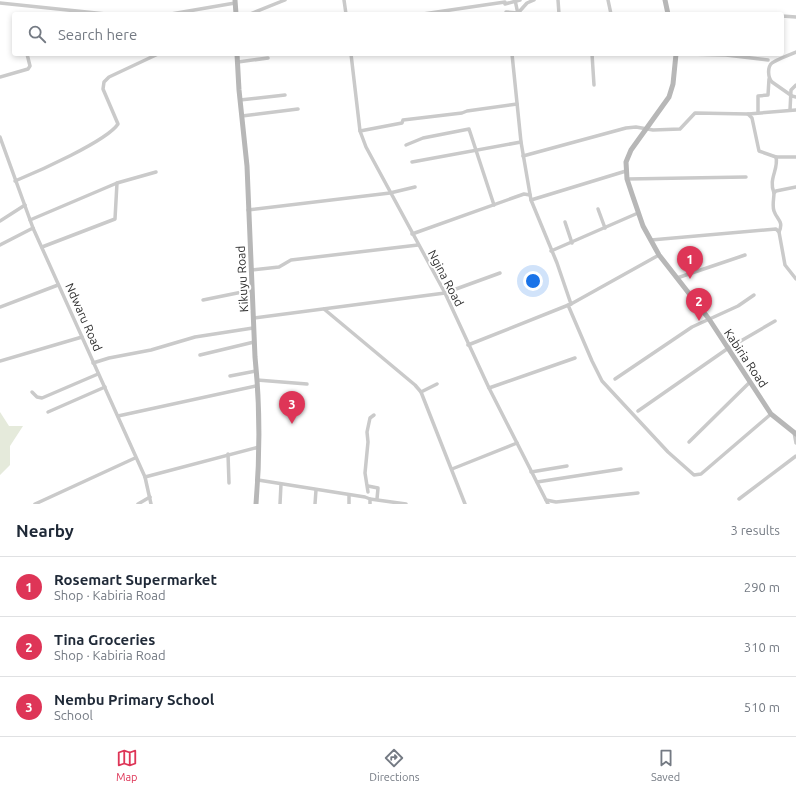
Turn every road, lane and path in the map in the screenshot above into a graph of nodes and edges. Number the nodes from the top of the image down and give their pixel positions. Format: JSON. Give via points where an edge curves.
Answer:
{"nodes":[{"id":1,"x":285,"y":0,"type":"edge"},
{"id":2,"x":344,"y":0,"type":"edge"},
{"id":3,"x":520,"y":0,"type":"edge"},
{"id":4,"x":523,"y":0,"type":"edge"},
{"id":5,"x":534,"y":0,"type":"edge"},
{"id":6,"x":558,"y":0,"type":"edge"},
{"id":7,"x":608,"y":0,"type":"edge"},
{"id":8,"x":665,"y":0,"type":"edge"},
{"id":9,"x":235,"y":1,"type":"edge"},
{"id":10,"x":515,"y":1,"type":"edge"},
{"id":11,"x":505,"y":2,"type":"edge"},
{"id":12,"x":0,"y":3,"type":"edge"},
{"id":13,"x":525,"y":6,"type":"junction"},
{"id":14,"x":87,"y":12,"type":"edge"},
{"id":15,"x":181,"y":12,"type":"edge"},
{"id":16,"x":236,"y":12,"type":"edge"},
{"id":17,"x":255,"y":12,"type":"edge"},
{"id":18,"x":346,"y":12,"type":"edge"},
{"id":19,"x":437,"y":12,"type":"edge"},
{"id":20,"x":507,"y":12,"type":"edge"},
{"id":21,"x":518,"y":12,"type":"edge"},
{"id":22,"x":520,"y":12,"type":"edge"},
{"id":23,"x":559,"y":12,"type":"edge"},
{"id":24,"x":611,"y":12,"type":"edge"},
{"id":25,"x":668,"y":12,"type":"edge"},
{"id":26,"x":784,"y":16,"type":"edge"},
{"id":27,"x":796,"y":17,"type":"edge"},
{"id":28,"x":796,"y":52,"type":"edge"},
{"id":29,"x":28,"y":56,"type":"edge"},
{"id":30,"x":154,"y":56,"type":"edge"},
{"id":31,"x":238,"y":56,"type":"edge"},
{"id":32,"x":351,"y":56,"type":"edge"},
{"id":33,"x":512,"y":56,"type":"edge"},
{"id":34,"x":592,"y":56,"type":"edge"},
{"id":35,"x":676,"y":56,"type":"edge"},
{"id":36,"x":734,"y":56,"type":"edge"},
{"id":37,"x":767,"y":56,"type":"edge"},
{"id":38,"x":268,"y":58,"type":"dead end"},
{"id":39,"x":768,"y":60,"type":"junction"},
{"id":40,"x":238,"y":62,"type":"junction"},
{"id":41,"x":772,"y":63,"type":"junction"},
{"id":42,"x":0,"y":77,"type":"edge"},
{"id":43,"x":769,"y":79,"type":"junction"},
{"id":44,"x":594,"y":85,"type":"dead end"},
{"id":45,"x":796,"y":85,"type":"edge"},
{"id":46,"x":285,"y":95,"type":"dead end"},
{"id":47,"x":790,"y":95,"type":"junction"},
{"id":48,"x":796,"y":97,"type":"edge"},
{"id":49,"x":240,"y":100,"type":"junction"},
{"id":50,"x":517,"y":104,"type":"junction"},
{"id":51,"x":298,"y":109,"type":"dead end"},
{"id":52,"x":790,"y":110,"type":"junction"},
{"id":53,"x":796,"y":110,"type":"edge"},
{"id":54,"x":748,"y":114,"type":"junction"},
{"id":55,"x":758,"y":114,"type":"junction"},
{"id":56,"x":242,"y":116,"type":"junction"},
{"id":57,"x":646,"y":129,"type":"junction"},
{"id":58,"x":360,"y":131,"type":"junction"},
{"id":59,"x":0,"y":137,"type":"edge"},
{"id":60,"x":521,"y":142,"type":"junction"},
{"id":61,"x":406,"y":145,"type":"dead end"},
{"id":62,"x":476,"y":151,"type":"junction"},
{"id":63,"x":523,"y":156,"type":"junction"},
{"id":64,"x":796,"y":157,"type":"edge"},
{"id":65,"x":776,"y":158,"type":"junction"},
{"id":66,"x":412,"y":162,"type":"dead end"},
{"id":67,"x":626,"y":170,"type":"junction"},
{"id":68,"x":156,"y":172,"type":"dead end"},
{"id":69,"x":746,"y":177,"type":"dead end"},
{"id":70,"x":627,"y":179,"type":"junction"},
{"id":71,"x":15,"y":181,"type":"junction"},
{"id":72,"x":117,"y":183,"type":"junction"},
{"id":73,"x":796,"y":187,"type":"edge"},
{"id":74,"x":415,"y":188,"type":"dead end"},
{"id":75,"x":390,"y":193,"type":"junction"},
{"id":76,"x":774,"y":193,"type":"junction"},
{"id":77,"x":530,"y":195,"type":"junction"},
{"id":78,"x":531,"y":200,"type":"junction"},
{"id":79,"x":25,"y":205,"type":"junction"},
{"id":80,"x":494,"y":205,"type":"junction"},
{"id":81,"x":598,"y":209,"type":"dead end"},
{"id":82,"x":248,"y":210,"type":"junction"},
{"id":83,"x":638,"y":213,"type":"junction"},
{"id":84,"x":30,"y":220,"type":"junction"},
{"id":85,"x":0,"y":221,"type":"edge"},
{"id":86,"x":565,"y":222,"type":"dead end"},
{"id":87,"x":33,"y":228,"type":"junction"},
{"id":88,"x":605,"y":228,"type":"junction"},
{"id":89,"x":779,"y":232,"type":"junction"},
{"id":90,"x":412,"y":234,"type":"junction"},
{"id":91,"x":651,"y":240,"type":"junction"},
{"id":92,"x":572,"y":243,"type":"junction"},
{"id":93,"x":0,"y":245,"type":"edge"},
{"id":94,"x":418,"y":245,"type":"junction"},
{"id":95,"x":42,"y":247,"type":"junction"},
{"id":96,"x":551,"y":251,"type":"junction"},
{"id":97,"x":659,"y":255,"type":"junction"},
{"id":98,"x":745,"y":255,"type":"dead end"},
{"id":99,"x":252,"y":270,"type":"junction"},
{"id":100,"x":500,"y":273,"type":"dead end"},
{"id":101,"x":677,"y":278,"type":"junction"},
{"id":102,"x":796,"y":279,"type":"edge"},
{"id":103,"x":58,"y":285,"type":"junction"},
{"id":104,"x":252,"y":290,"type":"junction"},
{"id":105,"x":444,"y":293,"type":"junction"},
{"id":106,"x":754,"y":295,"type":"dead end"},
{"id":107,"x":203,"y":300,"type":"dead end"},
{"id":108,"x":570,"y":304,"type":"junction"},
{"id":109,"x":0,"y":307,"type":"edge"},
{"id":110,"x":324,"y":309,"type":"junction"},
{"id":111,"x":254,"y":318,"type":"junction"},
{"id":112,"x":709,"y":319,"type":"junction"},
{"id":113,"x":775,"y":321,"type":"dead end"},
{"id":114,"x":254,"y":328,"type":"junction"},
{"id":115,"x":82,"y":337,"type":"junction"},
{"id":116,"x":254,"y":342,"type":"junction"},
{"id":117,"x":468,"y":344,"type":"junction"},
{"id":118,"x":727,"y":349,"type":"junction"},
{"id":119,"x":200,"y":355,"type":"dead end"},
{"id":120,"x":575,"y":358,"type":"dead end"},
{"id":121,"x":0,"y":361,"type":"edge"},
{"id":122,"x":94,"y":363,"type":"junction"},
{"id":123,"x":256,"y":371,"type":"junction"},
{"id":124,"x":98,"y":374,"type":"junction"},
{"id":125,"x":230,"y":376,"type":"dead end"},
{"id":126,"x":615,"y":379,"type":"dead end"},
{"id":127,"x":257,"y":380,"type":"junction"},
{"id":128,"x":750,"y":382,"type":"junction"},
{"id":129,"x":306,"y":384,"type":"dead end"},
{"id":130,"x":437,"y":384,"type":"dead end"},
{"id":131,"x":256,"y":386,"type":"junction"},
{"id":132,"x":104,"y":388,"type":"junction"},
{"id":133,"x":489,"y":388,"type":"junction"},
{"id":134,"x":32,"y":392,"type":"dead end"},
{"id":135,"x":421,"y":392,"type":"junction"},
{"id":136,"x":638,"y":411,"type":"dead end"},
{"id":137,"x":48,"y":412,"type":"dead end"},
{"id":138,"x":771,"y":414,"type":"junction"},
{"id":139,"x":118,"y":416,"type":"junction"},
{"id":140,"x":374,"y":416,"type":"dead end"},
{"id":141,"x":795,"y":433,"type":"edge"},
{"id":142,"x":689,"y":442,"type":"dead end"},
{"id":143,"x":517,"y":443,"type":"junction"},
{"id":144,"x":796,"y":443,"type":"edge"},
{"id":145,"x":259,"y":447,"type":"junction"},
{"id":146,"x":228,"y":454,"type":"junction"},
{"id":147,"x":796,"y":456,"type":"edge"},
{"id":148,"x":136,"y":458,"type":"junction"},
{"id":149,"x":567,"y":466,"type":"dead end"},
{"id":150,"x":452,"y":469,"type":"junction"},
{"id":151,"x":621,"y":469,"type":"dead end"},
{"id":152,"x":531,"y":472,"type":"junction"},
{"id":153,"x":145,"y":477,"type":"junction"},
{"id":154,"x":258,"y":480,"type":"junction"},
{"id":155,"x":537,"y":482,"type":"junction"},
{"id":156,"x":229,"y":483,"type":"dead end"},
{"id":157,"x":281,"y":484,"type":"junction"},
{"id":158,"x":368,"y":486,"type":"junction"},
{"id":159,"x":316,"y":490,"type":"junction"},
{"id":160,"x":368,"y":492,"type":"dead end"},
{"id":161,"x":638,"y":494,"type":"dead end"},
{"id":162,"x":349,"y":495,"type":"junction"},
{"id":163,"x":150,"y":497,"type":"junction"},
{"id":164,"x":370,"y":499,"type":"junction"},
{"id":165,"x":378,"y":499,"type":"junction"},
{"id":166,"x":739,"y":499,"type":"dead end"},
{"id":167,"x":547,"y":502,"type":"edge"},
{"id":168,"x":35,"y":504,"type":"edge"},
{"id":169,"x":138,"y":504,"type":"edge"},
{"id":170,"x":151,"y":504,"type":"edge"},
{"id":171,"x":256,"y":504,"type":"edge"},
{"id":172,"x":280,"y":504,"type":"edge"},
{"id":173,"x":315,"y":504,"type":"edge"},
{"id":174,"x":349,"y":504,"type":"edge"},
{"id":175,"x":370,"y":504,"type":"edge"},
{"id":176,"x":406,"y":504,"type":"edge"},
{"id":177,"x":466,"y":504,"type":"edge"}],
"edges":[{"from":1,"to":17,"type":"street"},
{"from":2,"to":18,"type":"street"},
{"from":3,"to":10,"type":"street"},
{"from":4,"to":13,"type":"street"},
{"from":5,"to":13,"type":"street"},
{"from":6,"to":23,"type":"street"},
{"from":7,"to":24,"type":"street"},
{"from":8,"to":25,"type":"main road"},
{"from":9,"to":15,"type":"street"},
{"from":9,"to":16,"type":"main road"},
{"from":10,"to":11,"type":"street"},
{"from":10,"to":21,"type":"street"},
{"from":11,"to":19,"type":"street"},
{"from":11,"to":20,"type":"street"},
{"from":12,"to":14,"type":"street"},
{"from":13,"to":22,"type":"street"},
{"from":26,"to":27,"type":"street"},
{"from":28,"to":41,"type":"street"},
{"from":29,"to":42,"type":"street","via":[[30,66],[28,69]]},
{"from":30,"to":71,"type":"street","via":[[104,82],[103,89],[118,124],[107,136]]},
{"from":31,"to":40,"type":"main road","name":"Kikuyu Road"},
{"from":32,"to":58,"type":"street","name":"Ngina Road"},
{"from":33,"to":50,"type":"street"},
{"from":34,"to":44,"type":"street"},
{"from":35,"to":57,"type":"main road","name":"Kabiria Road","via":[[669,97]]},
{"from":36,"to":39,"type":"street"},
{"from":37,"to":39,"type":"street"},
{"from":38,"to":40,"type":"street"},
{"from":39,"to":41,"type":"street"},
{"from":40,"to":49,"type":"main road","name":"Kikuyu Road"},
{"from":41,"to":43,"type":"street"},
{"from":43,"to":47,"type":"street"},
{"from":43,"to":55,"type":"street","via":[[768,95],[758,96]]},
{"from":45,"to":47,"type":"street"},
{"from":46,"to":49,"type":"street"},
{"from":47,"to":48,"type":"street"},
{"from":47,"to":52,"type":"street"},
{"from":49,"to":56,"type":"main road","name":"Kikuyu Road"},
{"from":50,"to":58,"type":"street","via":[[467,111],[462,114],[403,120],[402,123]]},
{"from":50,"to":60,"type":"street"},
{"from":51,"to":56,"type":"street"},
{"from":52,"to":53,"type":"street"},
{"from":52,"to":55,"type":"street"},
{"from":54,"to":55,"type":"street"},
{"from":54,"to":57,"type":"street","via":[[695,113],[680,129]]},
{"from":54,"to":65,"type":"street","via":[[752,118],[757,149]]},
{"from":56,"to":82,"type":"main road","name":"Kikuyu Road"},
{"from":57,"to":63,"type":"street","via":[[626,128]]},
{"from":57,"to":67,"type":"main road","name":"Kabiria Road","via":[[631,150]]},
{"from":58,"to":75,"type":"street","name":"Ngina Road"},
{"from":59,"to":71,"type":"street","name":"Ndwaru Road"},
{"from":60,"to":62,"type":"street"},
{"from":60,"to":63,"type":"street"},
{"from":61,"to":62,"type":"street","via":[[423,138],[469,129]]},
{"from":62,"to":66,"type":"street"},
{"from":62,"to":80,"type":"street"},
{"from":63,"to":77,"type":"street"},
{"from":64,"to":65,"type":"street"},
{"from":65,"to":76,"type":"street","via":[[772,182]]},
{"from":67,"to":70,"type":"main road","name":"Kabiria Road"},
{"from":67,"to":78,"type":"street"},
{"from":68,"to":72,"type":"street"},
{"from":69,"to":70,"type":"street"},
{"from":70,"to":83,"type":"main road","name":"Kabiria Road"},
{"from":71,"to":79,"type":"street","name":"Ndwaru Road"},
{"from":72,"to":84,"type":"street"},
{"from":72,"to":95,"type":"street","via":[[115,219]]},
{"from":73,"to":76,"type":"street"},
{"from":74,"to":75,"type":"street"},
{"from":75,"to":82,"type":"street"},
{"from":75,"to":90,"type":"street","name":"Ngina Road"},
{"from":76,"to":89,"type":"street","via":[[774,211],[781,220]]},
{"from":77,"to":78,"type":"street"},
{"from":77,"to":80,"type":"street","via":[[524,194]]},
{"from":78,"to":96,"type":"street"},
{"from":79,"to":84,"type":"street","name":"Ndwaru Road"},
{"from":79,"to":85,"type":"street"},
{"from":80,"to":90,"type":"street"},
{"from":81,"to":88,"type":"street"},
{"from":82,"to":99,"type":"main road","name":"Kikuyu Road"},
{"from":83,"to":88,"type":"street"},
{"from":83,"to":91,"type":"main road","name":"Kabiria Road"},
{"from":84,"to":87,"type":"street","name":"Ndwaru Road"},
{"from":86,"to":92,"type":"street"},
{"from":87,"to":93,"type":"street"},
{"from":87,"to":95,"type":"street","name":"Ndwaru Road"},
{"from":88,"to":92,"type":"street"},
{"from":89,"to":91,"type":"street","via":[[776,229]]},
{"from":89,"to":102,"type":"street","via":[[785,265]]},
{"from":90,"to":94,"type":"street","name":"Ngina Road"},
{"from":91,"to":97,"type":"main road","name":"Kabiria Road"},
{"from":92,"to":96,"type":"street"},
{"from":94,"to":99,"type":"street","via":[[291,260],[279,267]]},
{"from":94,"to":105,"type":"street","name":"Ngina Road"},
{"from":95,"to":103,"type":"street","name":"Ndwaru Road"},
{"from":96,"to":108,"type":"street"},
{"from":97,"to":101,"type":"main road","name":"Kabiria Road"},
{"from":97,"to":108,"type":"street"},
{"from":98,"to":101,"type":"street"},
{"from":99,"to":104,"type":"main road","name":"Kikuyu Road"},
{"from":100,"to":105,"type":"street"},
{"from":101,"to":112,"type":"main road","name":"Kabiria Road"},
{"from":103,"to":109,"type":"street"},
{"from":103,"to":115,"type":"street","name":"Ndwaru Road"},
{"from":104,"to":107,"type":"street"},
{"from":104,"to":111,"type":"main road","name":"Kikuyu Road"},
{"from":105,"to":110,"type":"street"},
{"from":105,"to":117,"type":"street","name":"Ngina Road"},
{"from":106,"to":112,"type":"street","via":[[738,306]]},
{"from":108,"to":117,"type":"street"},
{"from":108,"to":138,"type":"street","via":[[602,381],[668,452],[694,475],[701,474]]},
{"from":110,"to":111,"type":"street"},
{"from":110,"to":135,"type":"street"},
{"from":111,"to":114,"type":"main road","name":"Kikuyu Road"},
{"from":112,"to":118,"type":"main road","name":"Kabiria Road"},
{"from":112,"to":126,"type":"street"},
{"from":113,"to":118,"type":"street"},
{"from":114,"to":116,"type":"main road","name":"Kikuyu Road"},
{"from":114,"to":122,"type":"street","via":[[195,337]]},
{"from":115,"to":121,"type":"street"},
{"from":115,"to":122,"type":"street","name":"Ndwaru Road"},
{"from":116,"to":119,"type":"street"},
{"from":116,"to":123,"type":"main road","name":"Kikuyu Road"},
{"from":117,"to":133,"type":"street","name":"Ngina Road"},
{"from":118,"to":128,"type":"main road","name":"Kabiria Road"},
{"from":118,"to":136,"type":"street"},
{"from":120,"to":133,"type":"street"},
{"from":122,"to":124,"type":"street","name":"Ndwaru Road"},
{"from":123,"to":125,"type":"street"},
{"from":123,"to":127,"type":"main road","name":"Kikuyu Road"},
{"from":124,"to":132,"type":"street","name":"Ndwaru Road"},
{"from":124,"to":134,"type":"street","via":[[42,398]]},
{"from":127,"to":129,"type":"street"},
{"from":127,"to":131,"type":"main road","name":"Kikuyu Road"},
{"from":128,"to":138,"type":"main road","name":"Kabiria Road"},
{"from":128,"to":142,"type":"street"},
{"from":130,"to":135,"type":"street"},
{"from":131,"to":139,"type":"street"},
{"from":131,"to":145,"type":"main road","name":"Kikuyu Road"},
{"from":132,"to":137,"type":"street"},
{"from":132,"to":139,"type":"street","name":"Ndwaru Road"},
{"from":133,"to":143,"type":"street","name":"Ngina Road"},
{"from":135,"to":150,"type":"street"},
{"from":138,"to":141,"type":"main road","name":"Kabiria Road"},
{"from":139,"to":148,"type":"street","name":"Ndwaru Road"},
{"from":140,"to":158,"type":"street","via":[[370,418],[367,432],[365,473]]},
{"from":141,"to":144,"type":"street"},
{"from":143,"to":150,"type":"street"},
{"from":143,"to":152,"type":"street","name":"Ngina Road"},
{"from":145,"to":146,"type":"street"},
{"from":145,"to":154,"type":"main road","name":"Kikuyu Road"},
{"from":146,"to":153,"type":"street"},
{"from":146,"to":156,"type":"street"},
{"from":147,"to":166,"type":"street"},
{"from":148,"to":153,"type":"street","name":"Ndwaru Road"},
{"from":148,"to":168,"type":"street"},
{"from":149,"to":152,"type":"street"},
{"from":150,"to":177,"type":"street"},
{"from":151,"to":155,"type":"street"},
{"from":152,"to":155,"type":"street","name":"Ngina Road"},
{"from":153,"to":163,"type":"street","name":"Ndwaru Road"},
{"from":154,"to":157,"type":"street"},
{"from":154,"to":171,"type":"main road","name":"Kikuyu Road"},
{"from":155,"to":167,"type":"street","name":"Ngina Road"},
{"from":157,"to":159,"type":"street"},
{"from":157,"to":172,"type":"street"},
{"from":158,"to":160,"type":"street"},
{"from":158,"to":165,"type":"street","via":[[377,487]]},
{"from":159,"to":162,"type":"street"},
{"from":159,"to":173,"type":"street"},
{"from":161,"to":167,"type":"street"},
{"from":162,"to":164,"type":"street"},
{"from":162,"to":174,"type":"street"},
{"from":163,"to":169,"type":"street"},
{"from":163,"to":170,"type":"street","name":"Ndwaru Road"},
{"from":164,"to":165,"type":"street"},
{"from":164,"to":175,"type":"street"},
{"from":165,"to":176,"type":"street"}]}
